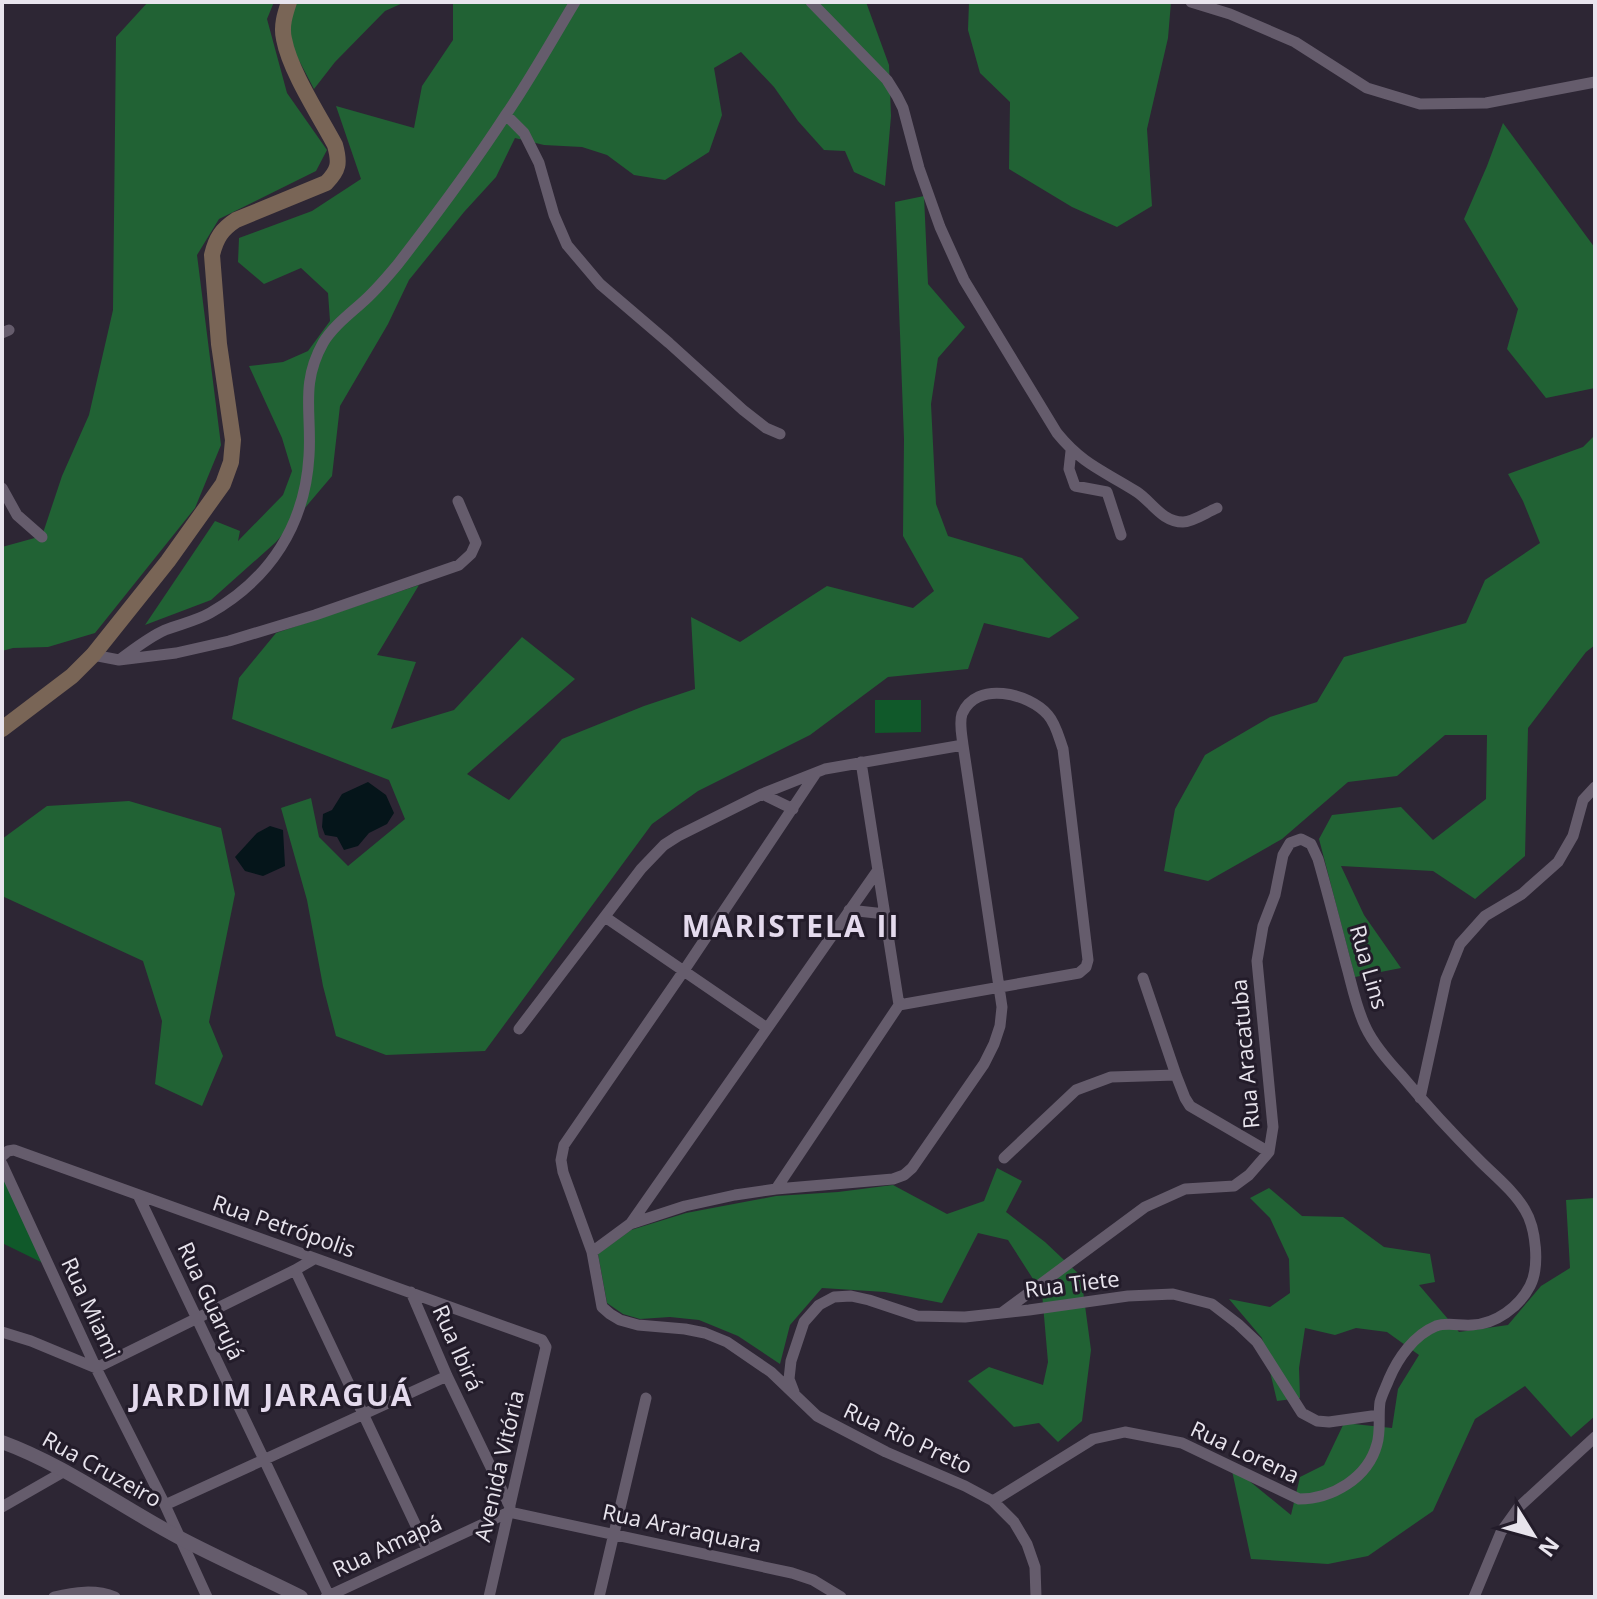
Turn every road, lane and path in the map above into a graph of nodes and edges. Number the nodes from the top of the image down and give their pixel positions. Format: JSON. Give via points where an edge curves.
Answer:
{"nodes":[{"id":1,"x":289,"y":2,"type":"edge"},
{"id":2,"x":575,"y":2,"type":"edge"},
{"id":3,"x":811,"y":2,"type":"edge"},
{"id":4,"x":1191,"y":2,"type":"edge"},
{"id":5,"x":1595,"y":82,"type":"edge"},
{"id":6,"x":506,"y":115,"type":"junction"},
{"id":7,"x":780,"y":434,"type":"dead end"},
{"id":8,"x":1071,"y":451,"type":"junction"},
{"id":9,"x":2,"y":488,"type":"edge"},
{"id":10,"x":458,"y":501,"type":"dead end"},
{"id":11,"x":1217,"y":508,"type":"dead end"},
{"id":12,"x":1121,"y":535,"type":"dead end"},
{"id":13,"x":42,"y":537,"type":"dead end"},
{"id":14,"x":93,"y":655,"type":"junction"},
{"id":15,"x":119,"y":660,"type":"junction"},
{"id":16,"x":2,"y":729,"type":"edge"},
{"id":17,"x":963,"y":745,"type":"junction"},
{"id":18,"x":861,"y":762,"type":"junction"},
{"id":19,"x":816,"y":773,"type":"junction"},
{"id":20,"x":1595,"y":787,"type":"edge"},
{"id":21,"x":762,"y":794,"type":"junction"},
{"id":22,"x":793,"y":809,"type":"junction"},
{"id":23,"x":1301,"y":839,"type":"joint"},
{"id":24,"x":878,"y":870,"type":"junction"},
{"id":25,"x":849,"y":910,"type":"junction"},
{"id":26,"x":885,"y":914,"type":"junction"},
{"id":27,"x":605,"y":917,"type":"junction"},
{"id":28,"x":683,"y":972,"type":"junction"},
{"id":29,"x":1143,"y":978,"type":"dead end"},
{"id":30,"x":999,"y":987,"type":"junction"},
{"id":31,"x":899,"y":1005,"type":"junction"},
{"id":32,"x":767,"y":1028,"type":"junction"},
{"id":33,"x":519,"y":1029,"type":"dead end"},
{"id":34,"x":1176,"y":1075,"type":"junction"},
{"id":35,"x":1420,"y":1098,"type":"junction"},
{"id":36,"x":1269,"y":1152,"type":"junction"},
{"id":37,"x":5,"y":1154,"type":"edge"},
{"id":38,"x":1004,"y":1158,"type":"dead end"},
{"id":39,"x":2,"y":1164,"type":"edge"},
{"id":40,"x":776,"y":1189,"type":"junction"},
{"id":41,"x":139,"y":1197,"type":"junction"},
{"id":42,"x":630,"y":1224,"type":"junction"},
{"id":43,"x":592,"y":1252,"type":"junction"},
{"id":44,"x":314,"y":1259,"type":"junction"},
{"id":45,"x":295,"y":1270,"type":"junction"},
{"id":46,"x":411,"y":1292,"type":"junction"},
{"id":47,"x":1003,"y":1312,"type":"junction"},
{"id":48,"x":196,"y":1318,"type":"junction"},
{"id":49,"x":2,"y":1332,"type":"edge"},
{"id":50,"x":545,"y":1343,"type":"joint"},
{"id":51,"x":96,"y":1368,"type":"junction"},
{"id":52,"x":447,"y":1376,"type":"junction"},
{"id":53,"x":796,"y":1396,"type":"junction"},
{"id":54,"x":646,"y":1398,"type":"dead end"},
{"id":55,"x":363,"y":1414,"type":"junction"},
{"id":56,"x":1379,"y":1415,"type":"junction"},
{"id":57,"x":1595,"y":1437,"type":"edge"},
{"id":58,"x":2,"y":1442,"type":"edge"},
{"id":59,"x":264,"y":1460,"type":"junction"},
{"id":60,"x":63,"y":1472,"type":"junction"},
{"id":61,"x":993,"y":1501,"type":"junction"},
{"id":62,"x":165,"y":1505,"type":"junction"},
{"id":63,"x":2,"y":1507,"type":"edge"},
{"id":64,"x":510,"y":1510,"type":"junction"},
{"id":65,"x":614,"y":1534,"type":"junction"},
{"id":66,"x":180,"y":1538,"type":"junction"},
{"id":67,"x":427,"y":1549,"type":"junction"},
{"id":68,"x":327,"y":1596,"type":"edge"},
{"id":69,"x":54,"y":1597,"type":"edge"},
{"id":70,"x":115,"y":1597,"type":"edge"},
{"id":71,"x":207,"y":1597,"type":"edge"},
{"id":72,"x":301,"y":1597,"type":"edge"},
{"id":73,"x":489,"y":1597,"type":"edge"},
{"id":74,"x":599,"y":1597,"type":"edge"},
{"id":75,"x":841,"y":1597,"type":"edge"},
{"id":76,"x":1036,"y":1597,"type":"edge"},
{"id":77,"x":1475,"y":1597,"type":"edge"}],
"edges":[{"from":1,"to":14,"type":"main road","via":[[283,36],[290,60],[335,145],[335,174],[326,183],[236,220],[215,241],[212,255],[233,440],[231,462],[223,484],[168,561]]},
{"from":2,"to":6,"type":"street"},
{"from":3,"to":8,"type":"street","via":[[897,96],[940,227],[964,280]]},
{"from":4,"to":5,"type":"street","via":[[1295,42],[1367,88],[1420,104],[1486,103]]},
{"from":6,"to":7,"type":"street","via":[[524,133],[539,163],[567,245],[600,284],[743,410]]},
{"from":6,"to":15,"type":"street","via":[[393,270],[325,341],[307,395],[311,430],[304,498],[271,562],[242,592],[208,615],[161,632]]},
{"from":8,"to":11,"type":"street","via":[[1139,494],[1167,519],[1185,522]]},
{"from":8,"to":12,"type":"street","via":[[1069,469],[1075,486],[1107,492]]},
{"from":9,"to":13,"type":"street","via":[[17,515]]},
{"from":10,"to":15,"type":"street","via":[[476,543],[459,565],[229,641]]},
{"from":14,"to":15,"type":"street"},
{"from":14,"to":16,"type":"main road"},
{"from":17,"to":18,"type":"street"},
{"from":17,"to":30,"type":"street"},
{"from":17,"to":30,"type":"street","via":[[961,720],[970,702],[1001,693],[1034,703],[1049,716],[1063,749],[1088,960],[1079,973]]},
{"from":18,"to":19,"type":"street"},
{"from":18,"to":24,"type":"street"},
{"from":19,"to":21,"type":"street"},
{"from":19,"to":22,"type":"street"},
{"from":20,"to":35,"type":"street","via":[[1583,800],[1573,836],[1558,862],[1522,894],[1485,916],[1460,944],[1446,979]]},
{"from":21,"to":22,"type":"street"},
{"from":21,"to":27,"type":"street","via":[[664,845]]},
{"from":22,"to":28,"type":"street"},
{"from":23,"to":35,"type":"street","name":"Rua Lins","via":[[1311,844],[1318,859],[1366,1028]]},
{"from":23,"to":36,"type":"street","name":"Rua Aracatuba","via":[[1290,843],[1283,855],[1257,961],[1273,1127]]},
{"from":24,"to":25,"type":"street"},
{"from":24,"to":26,"type":"street"},
{"from":25,"to":26,"type":"street"},
{"from":25,"to":32,"type":"street"},
{"from":26,"to":31,"type":"street"},
{"from":27,"to":28,"type":"street"},
{"from":27,"to":33,"type":"street"},
{"from":28,"to":32,"type":"street"},
{"from":28,"to":43,"type":"street","via":[[564,1145],[563,1172]]},
{"from":29,"to":34,"type":"street"},
{"from":30,"to":31,"type":"street"},
{"from":30,"to":40,"type":"street","via":[[1002,1007],[994,1044],[912,1168],[893,1179]]},
{"from":31,"to":40,"type":"street"},
{"from":32,"to":42,"type":"street"},
{"from":34,"to":36,"type":"street","via":[[1190,1106]]},
{"from":34,"to":38,"type":"street","via":[[1111,1077],[1076,1090]]},
{"from":35,"to":56,"type":"street","name":"Rua Lorena","via":[[1515,1196],[1532,1228],[1536,1256],[1531,1283],[1503,1316],[1475,1325],[1439,1324],[1421,1334],[1391,1374]]},
{"from":36,"to":47,"type":"street","name":"Rua Aracatuba","via":[[1234,1186],[1185,1189],[1145,1207]]},
{"from":37,"to":41,"type":"street","name":"Rua Petrópolis","via":[[14,1150]]},
{"from":39,"to":51,"type":"street","name":"Rua Miami"},
{"from":40,"to":42,"type":"street","via":[[685,1206]]},
{"from":41,"to":44,"type":"street","name":"Rua Petrópolis"},
{"from":41,"to":48,"type":"street","name":"Rua Guarujá"},
{"from":42,"to":43,"type":"street"},
{"from":43,"to":53,"type":"street","name":"Rua Rio Preto","via":[[602,1307],[620,1320],[705,1333],[727,1342]]},
{"from":44,"to":45,"type":"street"},
{"from":44,"to":46,"type":"street","name":"Rua Petrópolis"},
{"from":45,"to":48,"type":"street"},
{"from":45,"to":55,"type":"street"},
{"from":46,"to":50,"type":"street","name":"Rua Petrópolis"},
{"from":46,"to":52,"type":"street","name":"Rua Ibirá"},
{"from":47,"to":53,"type":"street","name":"Rua Tiete","via":[[917,1316],[869,1300],[834,1297],[804,1322],[789,1379]]},
{"from":47,"to":56,"type":"street","name":"Rua Tiete","via":[[1173,1294],[1212,1304],[1257,1342],[1302,1413],[1329,1422]]},
{"from":48,"to":51,"type":"street"},
{"from":48,"to":59,"type":"street","name":"Rua Guarujá"},
{"from":49,"to":51,"type":"street"},
{"from":50,"to":64,"type":"street","name":"Avenida Vitória"},
{"from":51,"to":62,"type":"street","name":"Rua Miami"},
{"from":52,"to":55,"type":"street"},
{"from":52,"to":64,"type":"street","name":"Rua Ibirá"},
{"from":53,"to":61,"type":"street","name":"Rua Rio Preto","via":[[841,1430]]},
{"from":54,"to":65,"type":"street"},
{"from":55,"to":59,"type":"street"},
{"from":55,"to":67,"type":"street"},
{"from":56,"to":61,"type":"street","name":"Rua Lorena","via":[[1377,1444],[1368,1466],[1348,1484],[1310,1499],[1299,1499],[1182,1443],[1125,1432],[1093,1439]]},
{"from":57,"to":77,"type":"street","via":[[1519,1507],[1501,1532]]},
{"from":58,"to":60,"type":"street","name":"Rua Cruzeiro"},
{"from":59,"to":62,"type":"street"},
{"from":59,"to":68,"type":"street","name":"Rua Guarujá"},
{"from":60,"to":63,"type":"street"},
{"from":60,"to":66,"type":"street","name":"Rua Cruzeiro"},
{"from":61,"to":76,"type":"street","name":"Rua Rio Preto","via":[[1027,1544],[1035,1567]]},
{"from":62,"to":66,"type":"street","name":"Rua Miami"},
{"from":64,"to":65,"type":"street","name":"Rua Araraquara"},
{"from":64,"to":67,"type":"street","name":"Rua Amapá"},
{"from":64,"to":73,"type":"street","name":"Avenida Vitória"},
{"from":65,"to":74,"type":"street"},
{"from":65,"to":75,"type":"street","name":"Rua Araraquara","via":[[792,1573]]},
{"from":66,"to":71,"type":"street","name":"Rua Miami"},
{"from":66,"to":72,"type":"street","name":"Rua Cruzeiro"},
{"from":67,"to":68,"type":"street","name":"Rua Amapá"},
{"from":69,"to":70,"type":"street","via":[[92,1592]]}]}
